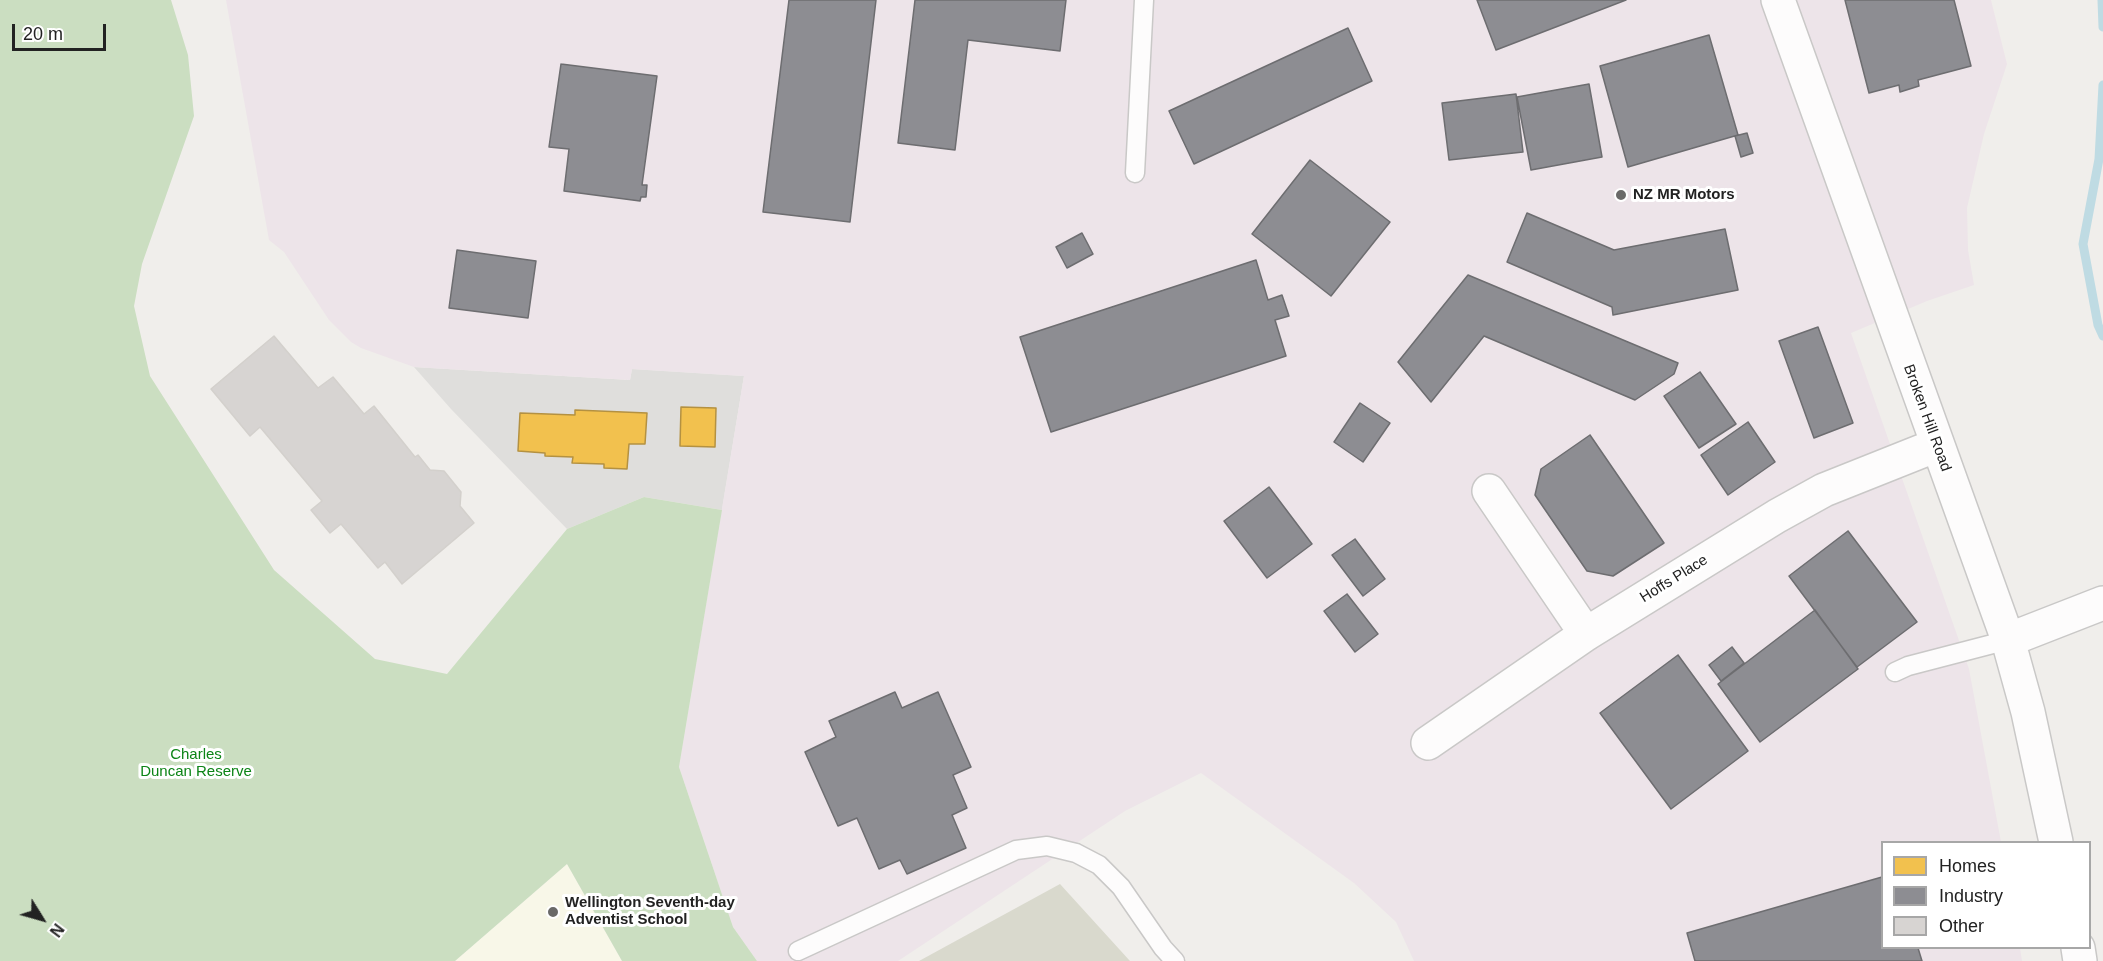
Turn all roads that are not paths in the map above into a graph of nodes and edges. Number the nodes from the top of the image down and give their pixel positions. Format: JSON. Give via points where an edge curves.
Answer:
{"nodes":[{"id":1,"x":1144,"y":0,"type":"edge"},
{"id":2,"x":1778,"y":0,"type":"edge"},
{"id":3,"x":1135,"y":173,"type":"dead end"},
{"id":4,"x":1937,"y":446,"type":"junction"},
{"id":5,"x":1489,"y":491,"type":"dead end"},
{"id":6,"x":2103,"y":603,"type":"edge"},
{"id":7,"x":1586,"y":634,"type":"junction"},
{"id":8,"x":2008,"y":640,"type":"junction"},
{"id":9,"x":1895,"y":672,"type":"dead end"},
{"id":10,"x":1428,"y":743,"type":"dead end"},
{"id":11,"x":2055,"y":841,"type":"edge"},
{"id":12,"x":798,"y":951,"type":"dead end"},
{"id":13,"x":1175,"y":961,"type":"edge"}],
"edges":[{"from":1,"to":3,"type":"lane"},
{"from":2,"to":4,"type":"street","name":"Broken Hill Road"},
{"from":4,"to":7,"type":"street","name":"Hoffs Place","via":[[1824,490]]},
{"from":4,"to":8,"type":"street","name":"Broken Hill Road"},
{"from":5,"to":7,"type":"street"},
{"from":6,"to":8,"type":"street"},
{"from":7,"to":10,"type":"street","name":"Hoffs Place"},
{"from":8,"to":9,"type":"lane"},
{"from":8,"to":11,"type":"street","name":"Broken Hill Road","via":[[2028,712]]},
{"from":12,"to":13,"type":"lane","via":[[1016,850],[1047,846],[1076,853],[1099,865],[1121,887]]}]}
